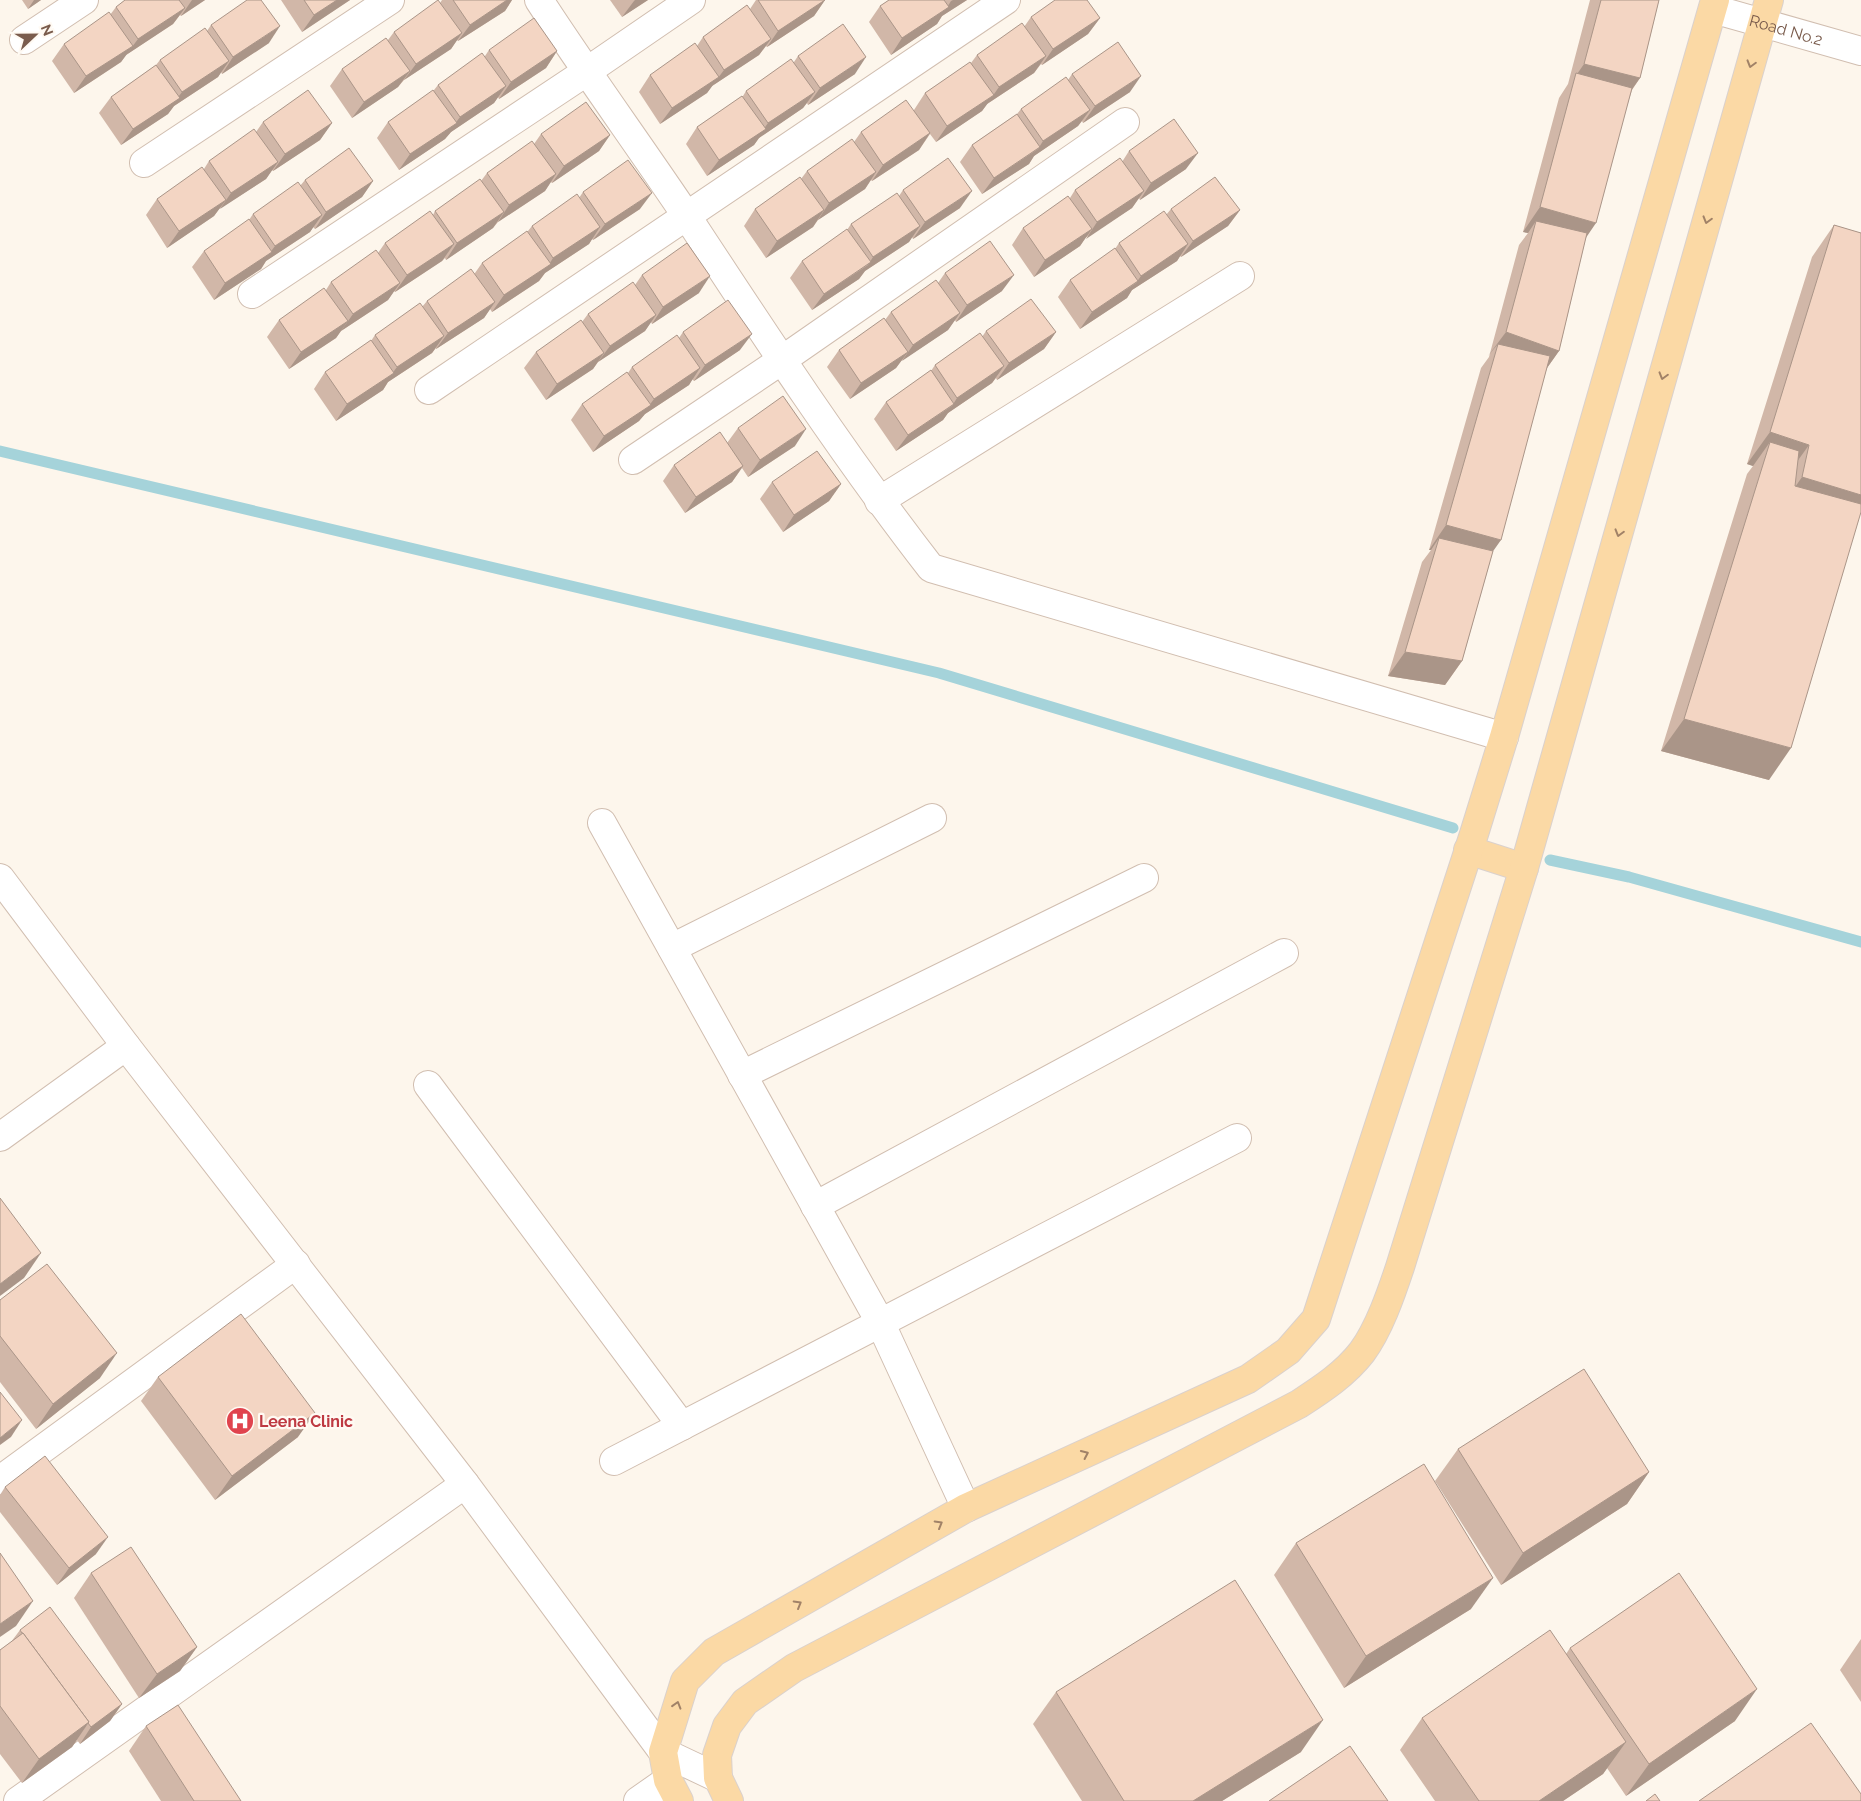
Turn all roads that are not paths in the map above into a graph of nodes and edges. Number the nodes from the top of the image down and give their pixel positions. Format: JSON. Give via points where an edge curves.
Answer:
{"nodes":[{"id":1,"x":84,"y":0,"type":"edge"},
{"id":2,"x":390,"y":0,"type":"edge"},
{"id":3,"x":539,"y":0,"type":"edge"},
{"id":4,"x":691,"y":0,"type":"edge"},
{"id":5,"x":1006,"y":0,"type":"edge"},
{"id":6,"x":1714,"y":4,"type":"edge"},
{"id":7,"x":1766,"y":12,"type":"edge"},
{"id":8,"x":24,"y":40,"type":"dead end"},
{"id":9,"x":1861,"y":51,"type":"edge"},
{"id":10,"x":586,"y":72,"type":"junction"},
{"id":11,"x":1125,"y":122,"type":"dead end"},
{"id":12,"x":144,"y":163,"type":"dead end"},
{"id":13,"x":686,"y":216,"type":"junction"},
{"id":14,"x":1240,"y":276,"type":"dead end"},
{"id":15,"x":252,"y":294,"type":"dead end"},
{"id":16,"x":782,"y":360,"type":"junction"},
{"id":17,"x":429,"y":390,"type":"dead end"},
{"id":18,"x":633,"y":460,"type":"dead end"},
{"id":19,"x":879,"y":501,"type":"junction"},
{"id":20,"x":1504,"y":737,"type":"junction"},
{"id":21,"x":932,"y":818,"type":"dead end"},
{"id":22,"x":602,"y":823,"type":"dead end"},
{"id":23,"x":1468,"y":850,"type":"junction"},
{"id":24,"x":1524,"y":868,"type":"junction"},
{"id":25,"x":0,"y":878,"type":"edge"},
{"id":26,"x":1144,"y":878,"type":"dead end"},
{"id":27,"x":672,"y":948,"type":"junction"},
{"id":28,"x":1284,"y":953,"type":"dead end"},
{"id":29,"x":126,"y":1046,"type":"junction"},
{"id":30,"x":742,"y":1075,"type":"junction"},
{"id":31,"x":428,"y":1084,"type":"dead end"},
{"id":32,"x":0,"y":1137,"type":"edge"},
{"id":33,"x":1237,"y":1138,"type":"dead end"},
{"id":34,"x":815,"y":1206,"type":"junction"},
{"id":35,"x":296,"y":1264,"type":"junction"},
{"id":36,"x":880,"y":1322,"type":"junction"},
{"id":37,"x":682,"y":1426,"type":"junction"},
{"id":38,"x":614,"y":1461,"type":"dead end"},
{"id":39,"x":0,"y":1480,"type":"edge"},
{"id":40,"x":464,"y":1484,"type":"junction"},
{"id":41,"x":966,"y":1508,"type":"junction"},
{"id":42,"x":663,"y":1752,"type":"junction"},
{"id":43,"x":674,"y":1790,"type":"edge"},
{"id":44,"x":724,"y":1790,"type":"edge"},
{"id":45,"x":18,"y":1801,"type":"edge"},
{"id":46,"x":638,"y":1801,"type":"edge"}],
"edges":[{"from":1,"to":8,"type":"street"},
{"from":2,"to":12,"type":"street"},
{"from":3,"to":10,"type":"street"},
{"from":4,"to":10,"type":"street"},
{"from":5,"to":13,"type":"street"},
{"from":6,"to":7,"type":"street","name":"Road No.2"},
{"from":6,"to":20,"type":"main road"},
{"from":7,"to":9,"type":"street","name":"Road No.2"},
{"from":7,"to":24,"type":"main road","one_way":true},
{"from":10,"to":13,"type":"street"},
{"from":10,"to":15,"type":"street"},
{"from":11,"to":16,"type":"street"},
{"from":13,"to":16,"type":"street"},
{"from":13,"to":17,"type":"street"},
{"from":14,"to":19,"type":"street"},
{"from":16,"to":18,"type":"street"},
{"from":16,"to":19,"type":"street"},
{"from":19,"to":20,"type":"street","via":[[931,568]]},
{"from":20,"to":23,"type":"main road"},
{"from":21,"to":27,"type":"street"},
{"from":22,"to":27,"type":"street"},
{"from":23,"to":24,"type":"main road"},
{"from":41,"to":23,"type":"main road","one_way":true,"via":[[1248,1379],[1288,1351],[1316,1319]]},
{"from":24,"to":44,"type":"main road","via":[[1400,1267],[1384,1311],[1362,1351],[1331,1383],[1299,1404],[794,1668],[745,1702],[726,1726],[717,1755]]},
{"from":25,"to":29,"type":"street"},
{"from":26,"to":30,"type":"street"},
{"from":27,"to":30,"type":"street"},
{"from":28,"to":34,"type":"street"},
{"from":29,"to":32,"type":"street"},
{"from":29,"to":35,"type":"street"},
{"from":30,"to":34,"type":"street"},
{"from":31,"to":37,"type":"street"},
{"from":33,"to":36,"type":"street"},
{"from":34,"to":36,"type":"street"},
{"from":35,"to":39,"type":"street"},
{"from":35,"to":40,"type":"street"},
{"from":36,"to":37,"type":"street"},
{"from":36,"to":41,"type":"street"},
{"from":37,"to":38,"type":"street"},
{"from":40,"to":42,"type":"street"},
{"from":40,"to":45,"type":"street"},
{"from":42,"to":41,"type":"main road","one_way":true,"via":[[685,1681],[714,1652]]},
{"from":42,"to":43,"type":"main road"},
{"from":42,"to":44,"type":"street"},
{"from":43,"to":46,"type":"street"}]}
